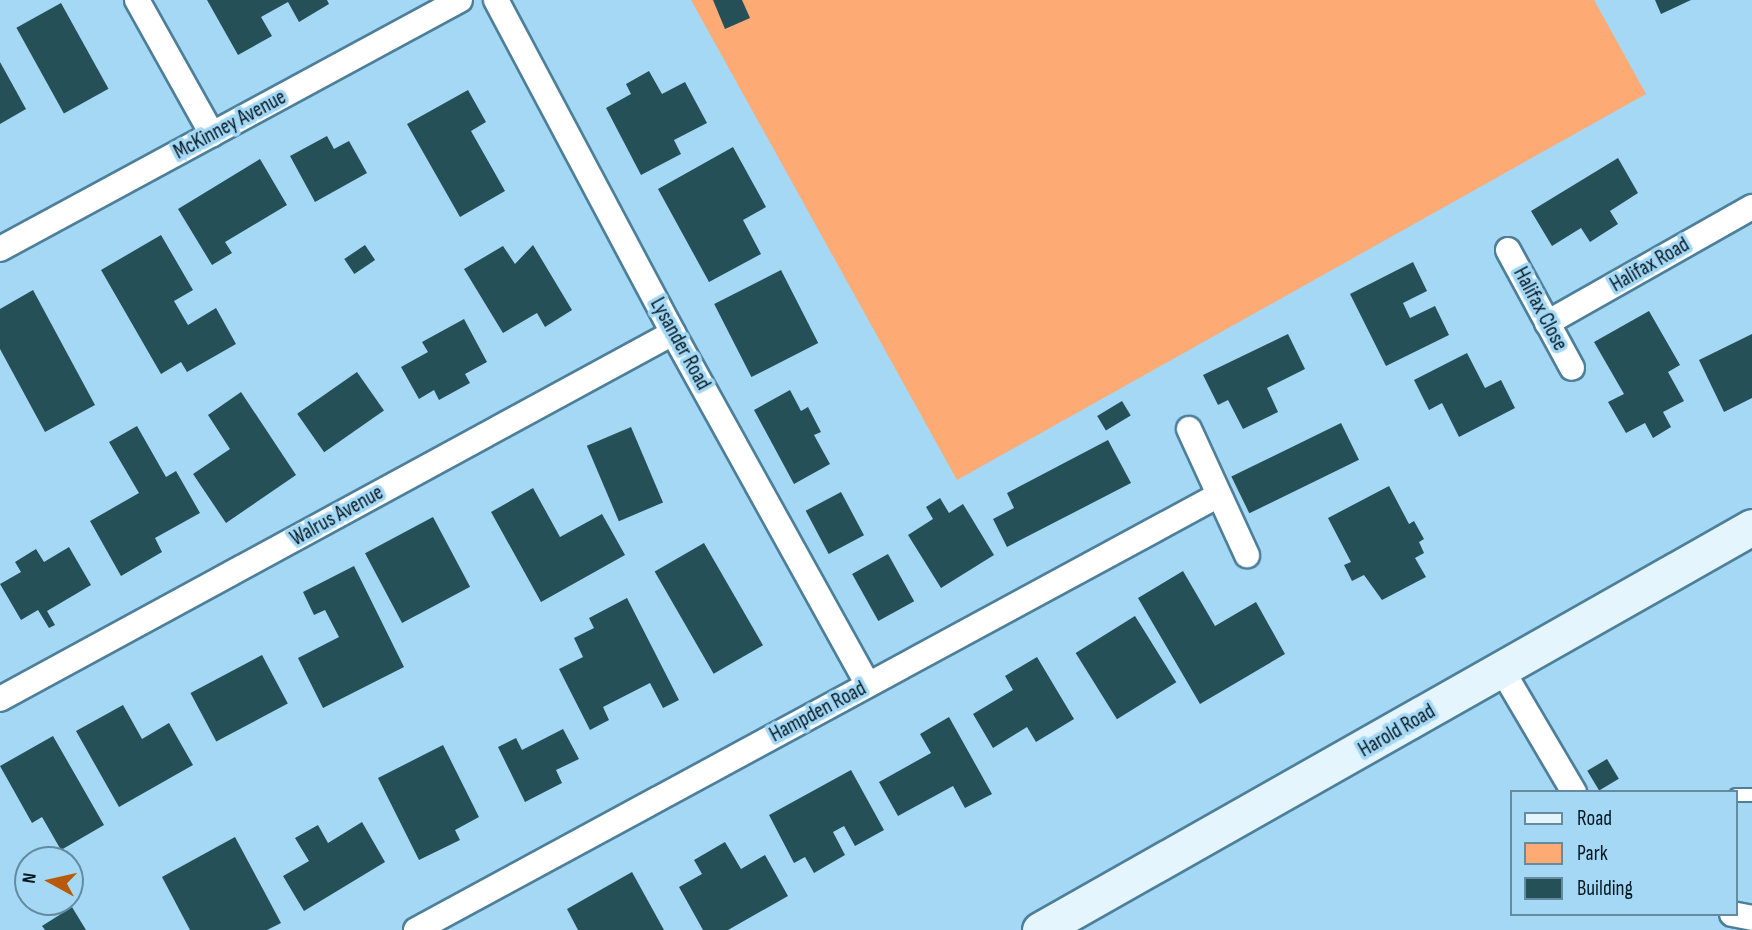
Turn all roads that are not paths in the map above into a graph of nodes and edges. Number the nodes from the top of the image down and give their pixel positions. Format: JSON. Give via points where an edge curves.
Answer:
{"nodes":[{"id":1,"x":137,"y":0,"type":"edge"},
{"id":2,"x":460,"y":0,"type":"edge"},
{"id":3,"x":496,"y":0,"type":"edge"},
{"id":4,"x":212,"y":134,"type":"junction"},
{"id":5,"x":1752,"y":207,"type":"edge"},
{"id":6,"x":0,"y":249,"type":"edge"},
{"id":7,"x":1508,"y":250,"type":"dead end"},
{"id":8,"x":1548,"y":324,"type":"junction"},
{"id":9,"x":673,"y":333,"type":"junction"},
{"id":10,"x":1572,"y":368,"type":"dead end"},
{"id":11,"x":1189,"y":429,"type":"dead end"},
{"id":12,"x":1219,"y":495,"type":"junction"},
{"id":13,"x":1752,"y":527,"type":"edge"},
{"id":14,"x":1247,"y":555,"type":"dead end"},
{"id":15,"x":1502,"y":670,"type":"junction"},
{"id":16,"x":868,"y":685,"type":"junction"},
{"id":17,"x":0,"y":699,"type":"edge"},
{"id":18,"x":1573,"y":790,"type":"edge"},
{"id":19,"x":416,"y":930,"type":"edge"},
{"id":20,"x":1040,"y":930,"type":"edge"}],
"edges":[{"from":1,"to":4,"type":"street"},
{"from":2,"to":4,"type":"street","name":"McKinney Avenue"},
{"from":3,"to":9,"type":"street","name":"Lysander Road"},
{"from":4,"to":6,"type":"street","name":"McKinney Avenue"},
{"from":5,"to":8,"type":"street","name":"Halifax Road"},
{"from":7,"to":8,"type":"street","name":"Halifax Close"},
{"from":8,"to":10,"type":"street","name":"Halifax Close"},
{"from":9,"to":16,"type":"street","name":"Lysander Road"},
{"from":9,"to":17,"type":"street","name":"Walrus Avenue"},
{"from":11,"to":12,"type":"street"},
{"from":12,"to":14,"type":"street"},
{"from":12,"to":16,"type":"street","name":"Hampden Road"},
{"from":13,"to":15,"type":"main road","name":"Harold Road"},
{"from":15,"to":18,"type":"street"},
{"from":15,"to":20,"type":"main road","name":"Harold Road"},
{"from":16,"to":19,"type":"street","name":"Hampden Road"}]}
